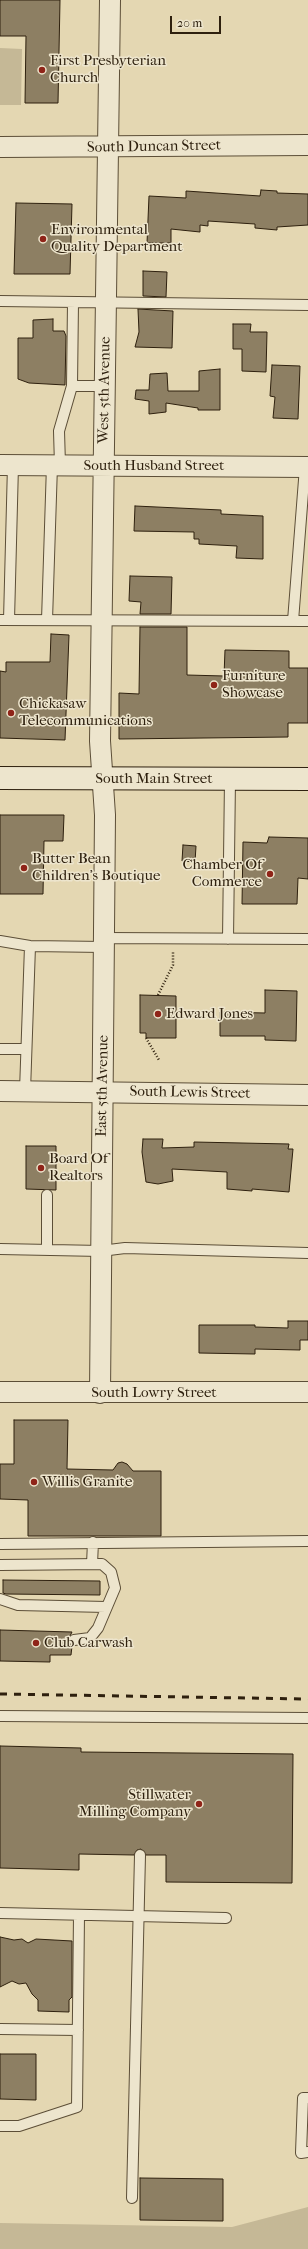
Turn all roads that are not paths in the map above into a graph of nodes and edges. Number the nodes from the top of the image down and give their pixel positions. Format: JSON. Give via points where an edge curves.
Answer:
{"nodes":[{"id":1,"x":110,"y":0,"type":"edge"},
{"id":2,"x":308,"y":145,"type":"edge"},
{"id":3,"x":0,"y":146,"type":"edge"},
{"id":4,"x":108,"y":147,"type":"junction"},
{"id":5,"x":0,"y":301,"type":"edge"},
{"id":6,"x":73,"y":302,"type":"junction"},
{"id":7,"x":106,"y":302,"type":"junction"},
{"id":8,"x":308,"y":305,"type":"edge"},
{"id":9,"x":72,"y":386,"type":"junction"},
{"id":10,"x":106,"y":386,"type":"junction"},
{"id":11,"x":6,"y":465,"type":"edge"},
{"id":12,"x":56,"y":465,"type":"junction"},
{"id":13,"x":103,"y":466,"type":"junction"},
{"id":14,"x":306,"y":467,"type":"edge"},
{"id":15,"x":4,"y":620,"type":"edge"},
{"id":16,"x":47,"y":620,"type":"junction"},
{"id":17,"x":101,"y":620,"type":"junction"},
{"id":18,"x":293,"y":621,"type":"junction"},
{"id":19,"x":308,"y":621,"type":"edge"},
{"id":20,"x":0,"y":778,"type":"edge"},
{"id":21,"x":103,"y":779,"type":"junction"},
{"id":22,"x":230,"y":779,"type":"junction"},
{"id":23,"x":308,"y":779,"type":"edge"},
{"id":24,"x":228,"y":939,"type":"junction"},
{"id":25,"x":308,"y":939,"type":"edge"},
{"id":26,"x":0,"y":941,"type":"edge"},
{"id":27,"x":104,"y":943,"type":"junction"},
{"id":28,"x":30,"y":946,"type":"junction"},
{"id":29,"x":0,"y":1049,"type":"edge"},
{"id":30,"x":26,"y":1049,"type":"junction"},
{"id":31,"x":0,"y":1092,"type":"edge"},
{"id":32,"x":25,"y":1092,"type":"junction"},
{"id":33,"x":103,"y":1092,"type":"junction"},
{"id":34,"x":308,"y":1095,"type":"edge"},
{"id":35,"x":48,"y":1195,"type":"dead end"},
{"id":36,"x":0,"y":1249,"type":"edge"},
{"id":37,"x":46,"y":1250,"type":"junction"},
{"id":38,"x":101,"y":1250,"type":"junction"},
{"id":39,"x":308,"y":1253,"type":"edge"},
{"id":40,"x":0,"y":1392,"type":"edge"},
{"id":41,"x":308,"y":1392,"type":"edge"},
{"id":42,"x":100,"y":1393,"type":"junction"},
{"id":43,"x":308,"y":1541,"type":"edge"},
{"id":44,"x":92,"y":1542,"type":"junction"},
{"id":45,"x":0,"y":1544,"type":"edge"},
{"id":46,"x":92,"y":1564,"type":"junction"},
{"id":47,"x":0,"y":1565,"type":"edge"},
{"id":48,"x":0,"y":1599,"type":"edge"},
{"id":49,"x":106,"y":1607,"type":"junction"},
{"id":50,"x":74,"y":1640,"type":"dead end"},
{"id":51,"x":0,"y":1716,"type":"edge"},
{"id":52,"x":308,"y":1718,"type":"edge"},
{"id":53,"x":140,"y":1855,"type":"dead end"},
{"id":54,"x":0,"y":1913,"type":"edge"},
{"id":55,"x":79,"y":1915,"type":"junction"},
{"id":56,"x":139,"y":1916,"type":"junction"},
{"id":57,"x":226,"y":1918,"type":"dead end"},
{"id":58,"x":0,"y":2029,"type":"edge"},
{"id":59,"x":78,"y":2030,"type":"junction"},
{"id":60,"x":308,"y":2098,"type":"edge"},
{"id":61,"x":0,"y":2126,"type":"edge"},
{"id":62,"x":308,"y":2152,"type":"edge"},
{"id":63,"x":132,"y":2198,"type":"dead end"}],
"edges":[{"from":1,"to":4,"type":"street","name":"West 5th Avenue"},
{"from":2,"to":4,"type":"street","name":"South Duncan Street"},
{"from":3,"to":4,"type":"street","name":"South Duncan Street"},
{"from":4,"to":7,"type":"street","name":"West 5th Avenue"},
{"from":5,"to":6,"type":"lane"},
{"from":6,"to":7,"type":"lane"},
{"from":6,"to":9,"type":"lane"},
{"from":7,"to":8,"type":"lane"},
{"from":7,"to":10,"type":"street","name":"West 5th Avenue"},
{"from":9,"to":10,"type":"lane"},
{"from":9,"to":12,"type":"lane","via":[[59,431]]},
{"from":10,"to":13,"type":"street","name":"West 5th Avenue"},
{"from":11,"to":12,"type":"street","name":"South Husband Street"},
{"from":11,"to":15,"type":"lane"},
{"from":12,"to":13,"type":"street","name":"South Husband Street"},
{"from":12,"to":16,"type":"lane"},
{"from":13,"to":14,"type":"street","name":"South Husband Street"},
{"from":13,"to":17,"type":"street","name":"West 5th Avenue"},
{"from":14,"to":18,"type":"lane"},
{"from":15,"to":16,"type":"lane"},
{"from":16,"to":17,"type":"lane"},
{"from":17,"to":18,"type":"lane"},
{"from":17,"to":21,"type":"street","name":"West 5th Avenue","via":[[100,741]]},
{"from":18,"to":19,"type":"lane"},
{"from":20,"to":21,"type":"main road","name":"South Main Street"},
{"from":21,"to":22,"type":"main road","name":"South Main Street"},
{"from":21,"to":27,"type":"street","name":"East 5th Avenue","via":[[106,814]]},
{"from":22,"to":23,"type":"main road","name":"South Main Street"},
{"from":22,"to":24,"type":"lane"},
{"from":24,"to":25,"type":"lane"},
{"from":24,"to":27,"type":"lane","via":[[173,938]]},
{"from":26,"to":28,"type":"lane"},
{"from":27,"to":28,"type":"lane"},
{"from":27,"to":33,"type":"street","name":"East 5th Avenue"},
{"from":28,"to":30,"type":"lane"},
{"from":29,"to":30,"type":"lane"},
{"from":30,"to":32,"type":"lane"},
{"from":31,"to":32,"type":"street","name":"South Lewis Street"},
{"from":32,"to":33,"type":"street","name":"South Lewis Street"},
{"from":33,"to":34,"type":"street","name":"South Lewis Street"},
{"from":33,"to":38,"type":"street","name":"East 5th Avenue"},
{"from":35,"to":37,"type":"lane"},
{"from":36,"to":37,"type":"lane"},
{"from":37,"to":38,"type":"lane"},
{"from":38,"to":39,"type":"lane","via":[[125,1248]]},
{"from":38,"to":42,"type":"street","name":"East 5th Avenue"},
{"from":40,"to":42,"type":"street","name":"South Lowry Street"},
{"from":41,"to":42,"type":"street","name":"South Lowry Street"},
{"from":43,"to":44,"type":"lane"},
{"from":44,"to":45,"type":"lane"},
{"from":44,"to":46,"type":"lane"},
{"from":46,"to":47,"type":"lane"},
{"from":46,"to":49,"type":"lane","via":[[102,1564],[111,1572],[114,1588]]},
{"from":48,"to":49,"type":"lane","via":[[18,1606]]},
{"from":49,"to":50,"type":"lane","via":[[98,1628],[90,1638]]},
{"from":51,"to":52,"type":"lane"},
{"from":53,"to":56,"type":"lane"},
{"from":54,"to":55,"type":"lane"},
{"from":55,"to":56,"type":"lane"},
{"from":55,"to":59,"type":"lane"},
{"from":56,"to":57,"type":"lane"},
{"from":56,"to":63,"type":"lane"},
{"from":58,"to":59,"type":"lane"},
{"from":59,"to":61,"type":"lane","via":[[77,2107],[19,2126]]},
{"from":60,"to":62,"type":"lane","via":[[303,2098],[301,2154]]}]}
